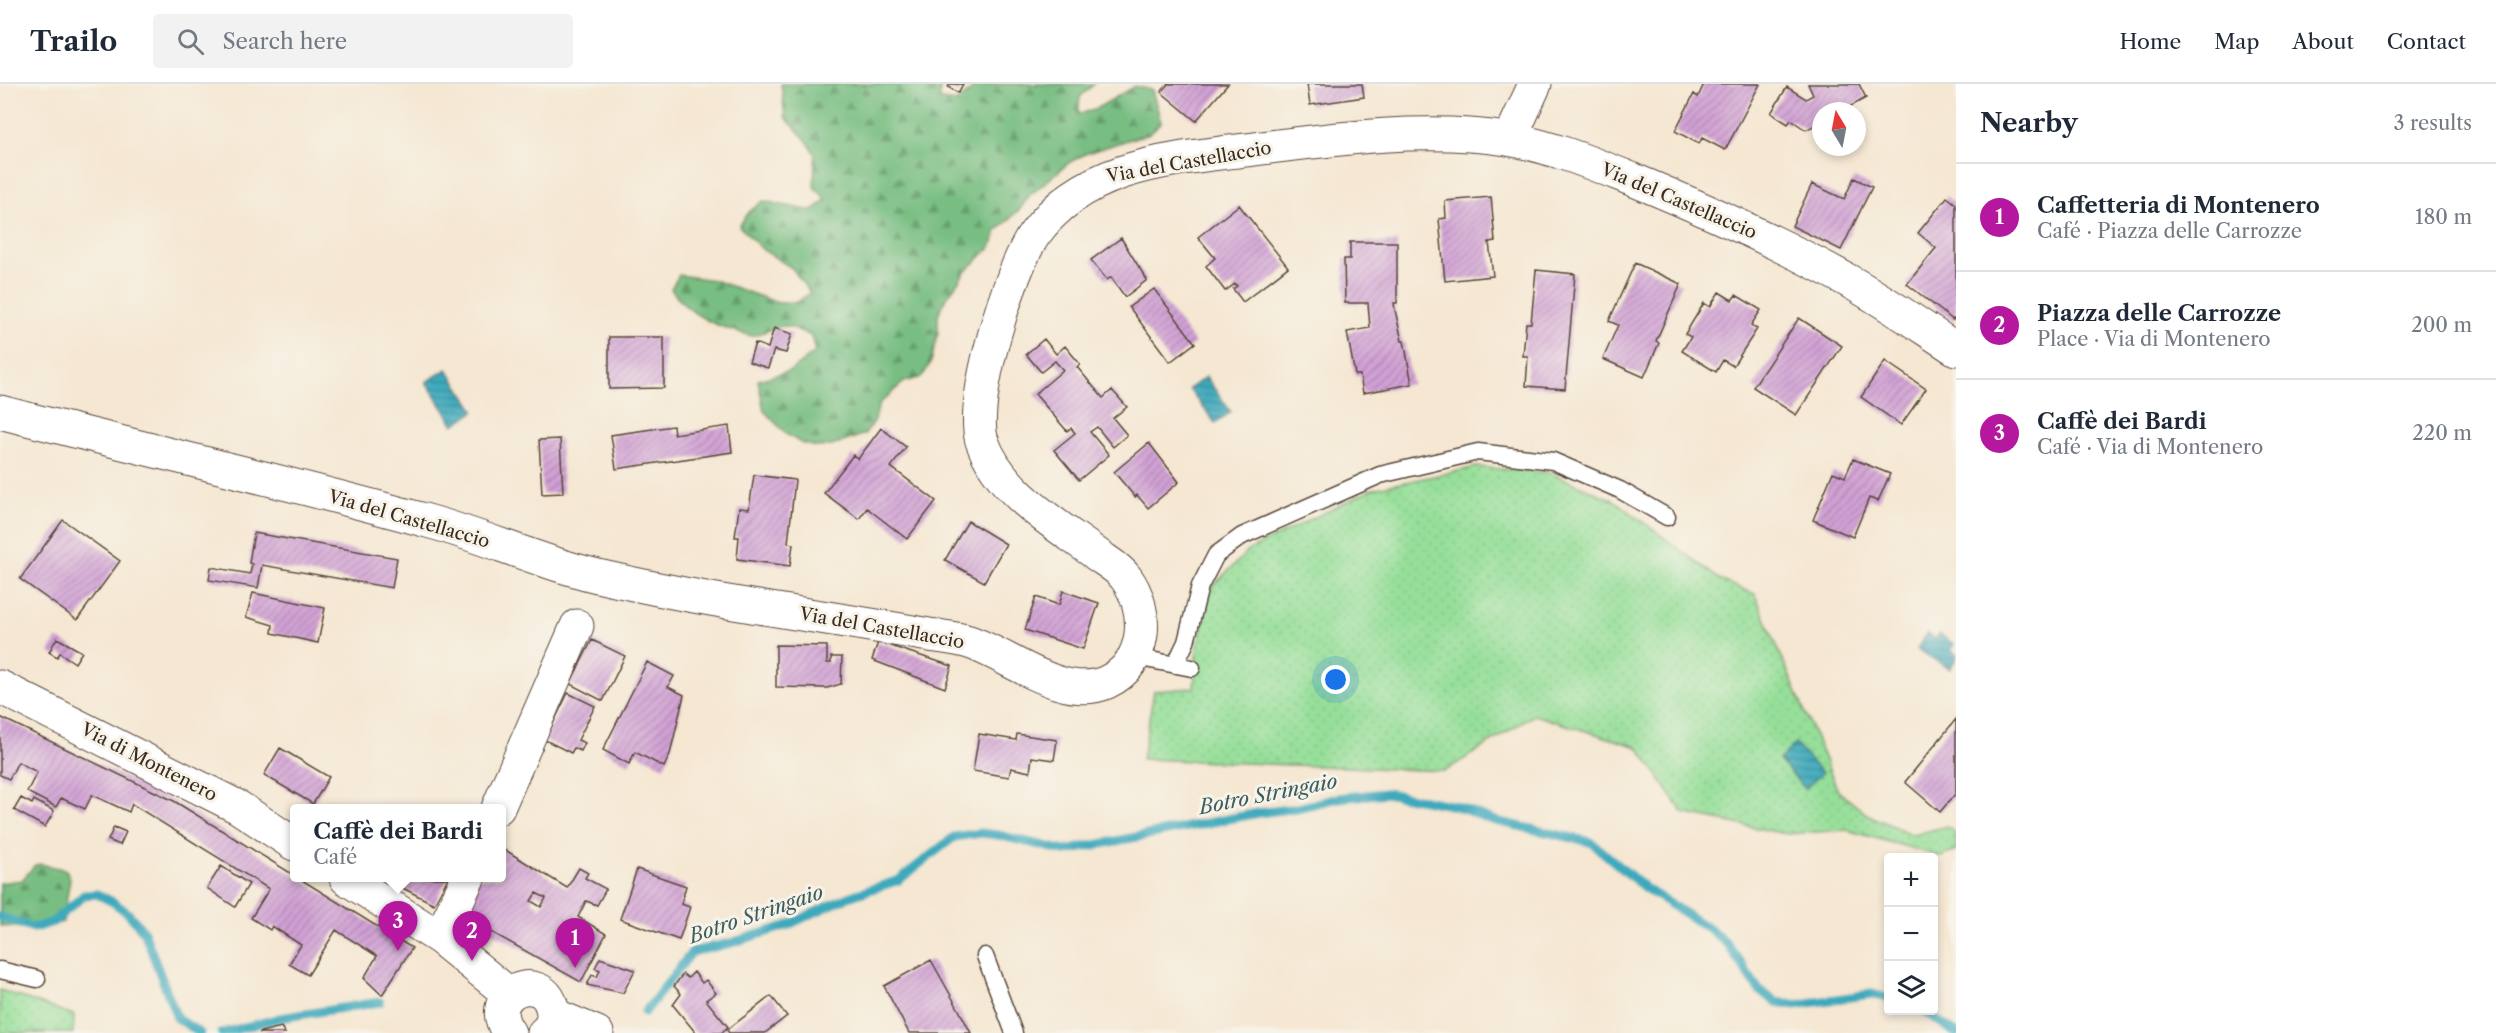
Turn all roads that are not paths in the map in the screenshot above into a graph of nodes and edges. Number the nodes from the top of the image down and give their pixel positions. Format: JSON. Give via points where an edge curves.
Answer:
{"nodes":[{"id":1,"x":1534,"y":84,"type":"edge"},
{"id":2,"x":1510,"y":139,"type":"junction"},
{"id":3,"x":1956,"y":349,"type":"edge"},
{"id":4,"x":0,"y":412,"type":"edge"},
{"id":5,"x":1667,"y":518,"type":"dead end"},
{"id":6,"x":577,"y":626,"type":"dead end"},
{"id":7,"x":1135,"y":657,"type":"junction"},
{"id":8,"x":1175,"y":665,"type":"junction"},
{"id":9,"x":1192,"y":668,"type":"dead end"},
{"id":10,"x":0,"y":687,"type":"edge"},
{"id":11,"x":500,"y":804,"type":"edge"},
{"id":12,"x":290,"y":841,"type":"edge"},
{"id":13,"x":352,"y":882,"type":"edge"},
{"id":14,"x":466,"y":882,"type":"edge"},
{"id":15,"x":440,"y":938,"type":"junction"},
{"id":16,"x":985,"y":956,"type":"dead end"},
{"id":17,"x":0,"y":970,"type":"edge"},
{"id":18,"x":38,"y":979,"type":"dead end"},
{"id":19,"x":509,"y":994,"type":"junction"},
{"id":20,"x":549,"y":1024,"type":"edge"},
{"id":21,"x":509,"y":1033,"type":"edge"},
{"id":22,"x":597,"y":1033,"type":"edge"},
{"id":23,"x":1014,"y":1033,"type":"edge"}],
"edges":[{"from":1,"to":2,"type":"street"},
{"from":2,"to":3,"type":"street","name":"Via del Castellaccio","via":[[1578,157],[1772,241],[1856,285]]},
{"from":2,"to":7,"type":"street","name":"Via del Castellaccio","via":[[1443,134],[1343,138],[1158,164],[1100,177],[1065,200],[1033,237],[1012,281],[993,341],[981,399],[979,435],[1014,492],[1123,572],[1136,596],[1142,619],[1142,638]]},
{"from":4,"to":7,"type":"street","name":"Via del Castellaccio","via":[[434,523],[602,577],[730,604],[970,642],[1028,672],[1070,685],[1104,684]]},
{"from":5,"to":8,"type":"lane","via":[[1620,490],[1553,460],[1478,452],[1380,475],[1242,536],[1216,555],[1200,586],[1186,642]]},
{"from":6,"to":11,"type":"street"},
{"from":7,"to":8,"type":"lane"},
{"from":8,"to":9,"type":"lane"},
{"from":10,"to":12,"type":"street","name":"Via di Montenero","via":[[238,807]]},
{"from":13,"to":15,"type":"street"},
{"from":14,"to":15,"type":"street"},
{"from":15,"to":19,"type":"street"},
{"from":16,"to":23,"type":"lane"},
{"from":17,"to":18,"type":"lane"},
{"from":19,"to":20,"type":"street","via":[[523,987],[539,989],[551,1000]]},
{"from":19,"to":21,"type":"street","via":[[501,1014]]},
{"from":20,"to":22,"type":"street"}]}
